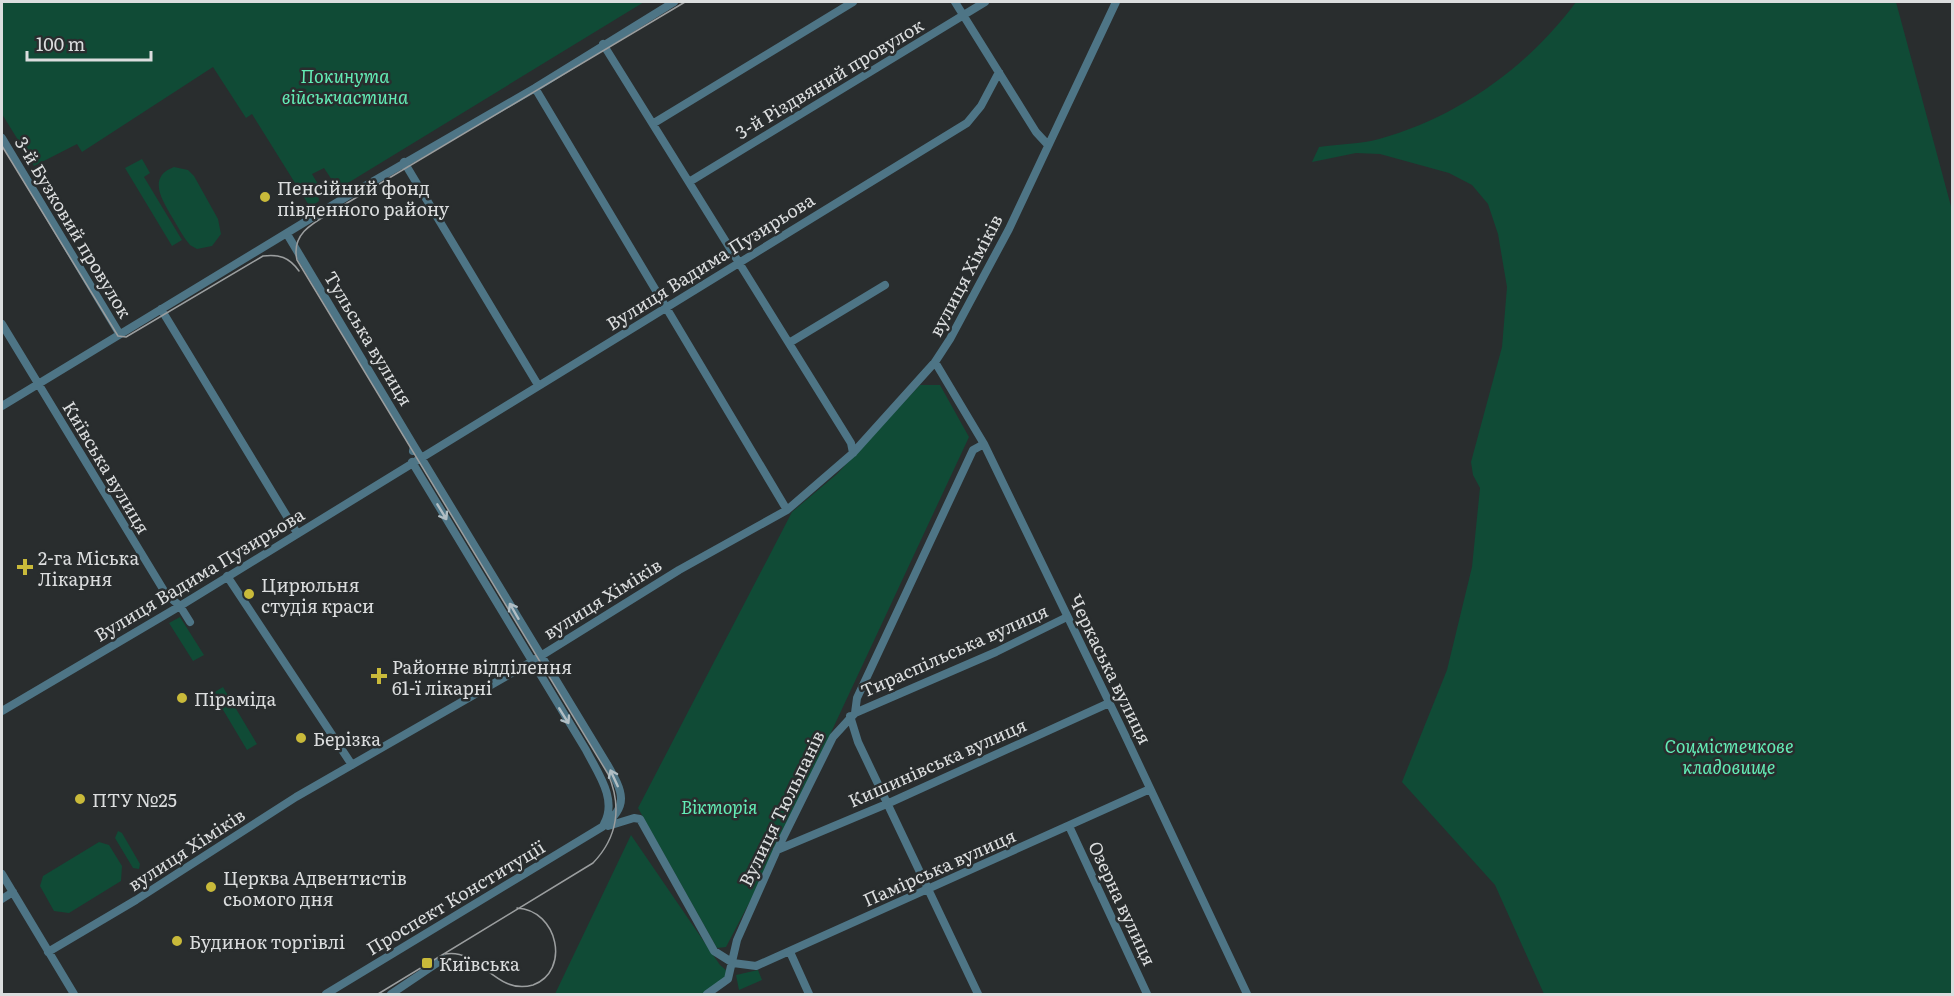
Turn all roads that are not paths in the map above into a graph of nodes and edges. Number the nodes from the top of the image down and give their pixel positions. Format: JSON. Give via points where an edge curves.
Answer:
{"nodes":[{"id":1,"x":674,"y":2,"type":"edge"},
{"id":2,"x":853,"y":2,"type":"edge"},
{"id":3,"x":955,"y":2,"type":"edge"},
{"id":4,"x":985,"y":2,"type":"edge"},
{"id":5,"x":1116,"y":2,"type":"edge"},
{"id":6,"x":963,"y":15,"type":"junction"},
{"id":7,"x":603,"y":44,"type":"junction"},
{"id":8,"x":999,"y":72,"type":"junction"},
{"id":9,"x":535,"y":88,"type":"junction"},
{"id":10,"x":654,"y":123,"type":"junction"},
{"id":11,"x":2,"y":138,"type":"edge"},
{"id":12,"x":1048,"y":145,"type":"junction"},
{"id":13,"x":404,"y":162,"type":"junction"},
{"id":14,"x":690,"y":182,"type":"junction"},
{"id":15,"x":287,"y":234,"type":"junction"},
{"id":16,"x":739,"y":262,"type":"junction"},
{"id":17,"x":885,"y":285,"type":"dead end"},
{"id":18,"x":668,"y":307,"type":"junction"},
{"id":19,"x":160,"y":309,"type":"junction"},
{"id":20,"x":2,"y":324,"type":"edge"},
{"id":21,"x":119,"y":333,"type":"junction"},
{"id":22,"x":789,"y":343,"type":"junction"},
{"id":23,"x":935,"y":362,"type":"junction"},
{"id":24,"x":38,"y":384,"type":"junction"},
{"id":25,"x":538,"y":385,"type":"junction"},
{"id":26,"x":2,"y":406,"type":"edge"},
{"id":27,"x":984,"y":444,"type":"junction"},
{"id":28,"x":853,"y":453,"type":"junction"},
{"id":29,"x":416,"y":460,"type":"junction"},
{"id":30,"x":787,"y":510,"type":"junction"},
{"id":31,"x":297,"y":533,"type":"junction"},
{"id":32,"x":227,"y":576,"type":"junction"},
{"id":33,"x":180,"y":606,"type":"junction"},
{"id":34,"x":1067,"y":617,"type":"junction"},
{"id":35,"x":190,"y":622,"type":"dead end"},
{"id":36,"x":540,"y":656,"type":"junction"},
{"id":37,"x":531,"y":662,"type":"junction"},
{"id":38,"x":1109,"y":703,"type":"junction"},
{"id":39,"x":2,"y":711,"type":"edge"},
{"id":40,"x":853,"y":715,"type":"junction"},
{"id":41,"x":352,"y":765,"type":"junction"},
{"id":42,"x":1150,"y":789,"type":"junction"},
{"id":43,"x":889,"y":803,"type":"junction"},
{"id":44,"x":1070,"y":826,"type":"junction"},
{"id":45,"x":602,"y":827,"type":"junction"},
{"id":46,"x":777,"y":850,"type":"junction"},
{"id":47,"x":2,"y":874,"type":"edge"},
{"id":48,"x":930,"y":889,"type":"junction"},
{"id":49,"x":13,"y":892,"type":"junction"},
{"id":50,"x":2,"y":899,"type":"edge"},
{"id":51,"x":48,"y":952,"type":"junction"},
{"id":52,"x":790,"y":952,"type":"junction"},
{"id":53,"x":443,"y":959,"type":"dead end"},
{"id":54,"x":736,"y":964,"type":"junction"},
{"id":55,"x":74,"y":994,"type":"edge"},
{"id":56,"x":326,"y":994,"type":"edge"},
{"id":57,"x":391,"y":994,"type":"edge"},
{"id":58,"x":707,"y":994,"type":"edge"},
{"id":59,"x":810,"y":994,"type":"edge"},
{"id":60,"x":978,"y":994,"type":"edge"},
{"id":61,"x":1147,"y":994,"type":"edge"},
{"id":62,"x":1247,"y":994,"type":"edge"}],
"edges":[{"from":1,"to":7,"type":"street"},
{"from":2,"to":10,"type":"street"},
{"from":3,"to":6,"type":"street"},
{"from":4,"to":6,"type":"street","name":"3-й Різдвяний провулок"},
{"from":5,"to":12,"type":"street","name":"вулиця Хіміків"},
{"from":6,"to":8,"type":"street"},
{"from":6,"to":14,"type":"street","name":"3-й Різдвяний провулок"},
{"from":7,"to":9,"type":"street"},
{"from":7,"to":10,"type":"street"},
{"from":8,"to":12,"type":"street"},
{"from":8,"to":16,"type":"street","name":"Вулиця Вадима Пузирьова","via":[[967,123]]},
{"from":9,"to":13,"type":"street"},
{"from":9,"to":18,"type":"street"},
{"from":10,"to":14,"type":"street"},
{"from":11,"to":21,"type":"street","name":"3-й Бузковий провулок"},
{"from":12,"to":23,"type":"street","name":"вулиця Хіміків","via":[[980,285]]},
{"from":13,"to":15,"type":"street"},
{"from":13,"to":25,"type":"street"},
{"from":14,"to":16,"type":"street"},
{"from":15,"to":19,"type":"street"},
{"from":15,"to":29,"type":"street","name":"Тульська вулиця","via":[[414,446]]},
{"from":16,"to":18,"type":"street","name":"Вулиця Вадима Пузирьова"},
{"from":16,"to":22,"type":"street"},
{"from":17,"to":22,"type":"street"},
{"from":18,"to":25,"type":"street","name":"Вулиця Вадима Пузирьова"},
{"from":18,"to":30,"type":"street"},
{"from":19,"to":21,"type":"street"},
{"from":19,"to":31,"type":"street"},
{"from":20,"to":24,"type":"street","name":"Київська вулиця"},
{"from":21,"to":24,"type":"street"},
{"from":22,"to":28,"type":"street","via":[[851,443]]},
{"from":23,"to":27,"type":"street","name":"Черкаська вулиця"},
{"from":23,"to":28,"type":"street","name":"вулиця Хіміків"},
{"from":24,"to":26,"type":"street"},
{"from":24,"to":33,"type":"street","name":"Київська вулиця","via":[[166,594]]},
{"from":25,"to":29,"type":"street","name":"Вулиця Вадима Пузирьова"},
{"from":27,"to":34,"type":"street","name":"Черкаська вулиця"},
{"from":27,"to":40,"type":"street","name":"Вулиця Тюльпанів","via":[[973,450],[857,698]]},
{"from":28,"to":30,"type":"street","name":"вулиця Хіміків"},
{"from":29,"to":31,"type":"street","name":"Вулиця Вадима Пузирьова"},
{"from":36,"to":29,"type":"street","one_way":true},
{"from":29,"to":37,"type":"street","one_way":true},
{"from":30,"to":36,"type":"street","name":"вулиця Хіміків","via":[[679,570]]},
{"from":31,"to":32,"type":"street","name":"Вулиця Вадима Пузирьова"},
{"from":32,"to":33,"type":"street","name":"Вулиця Вадима Пузирьова"},
{"from":32,"to":41,"type":"street"},
{"from":33,"to":35,"type":"street","name":"Київська вулиця"},
{"from":33,"to":39,"type":"street","name":"Вулиця Вадима Пузирьова"},
{"from":34,"to":38,"type":"street","name":"Черкаська вулиця"},
{"from":34,"to":40,"type":"street","name":"Тираспільська вулиця"},
{"from":36,"to":37,"type":"street","name":"вулиця Хіміків"},
{"from":45,"to":36,"type":"street","one_way":true,"via":[[617,816],[621,806],[615,779]]},
{"from":37,"to":41,"type":"street","name":"вулиця Хіміків"},
{"from":37,"to":45,"type":"street","one_way":true,"via":[[606,790],[608,816]]},
{"from":38,"to":42,"type":"street","name":"Черкаська вулиця"},
{"from":38,"to":43,"type":"street","name":"Кишинівська вулиця"},
{"from":40,"to":43,"type":"street","via":[[858,742]]},
{"from":40,"to":46,"type":"street","name":"Вулиця Тюльпанів","via":[[833,737]]},
{"from":41,"to":51,"type":"street","name":"вулиця Хіміків"},
{"from":42,"to":44,"type":"street","name":"Памірська вулиця"},
{"from":42,"to":62,"type":"street","name":"Черкаська вулиця"},
{"from":43,"to":46,"type":"street","name":"Кишинівська вулиця"},
{"from":43,"to":48,"type":"street"},
{"from":44,"to":48,"type":"street","name":"Памірська вулиця"},
{"from":44,"to":61,"type":"street","name":"Озерна вулиця"},
{"from":45,"to":54,"type":"street","via":[[640,819],[714,951]]},
{"from":45,"to":56,"type":"street","name":"Проспект Конституції"},
{"from":46,"to":54,"type":"street","name":"Вулиця Тюльпанів","via":[[737,940]]},
{"from":47,"to":49,"type":"street"},
{"from":48,"to":52,"type":"street","name":"Памірська вулиця"},
{"from":48,"to":60,"type":"street"},
{"from":49,"to":50,"type":"street"},
{"from":49,"to":51,"type":"street"},
{"from":51,"to":55,"type":"street"},
{"from":52,"to":54,"type":"street","name":"Памірська вулиця","via":[[756,966]]},
{"from":52,"to":59,"type":"street"},
{"from":53,"to":57,"type":"street"},
{"from":54,"to":58,"type":"street","name":"Вулиця Тюльпанів","via":[[728,979]]}]}
